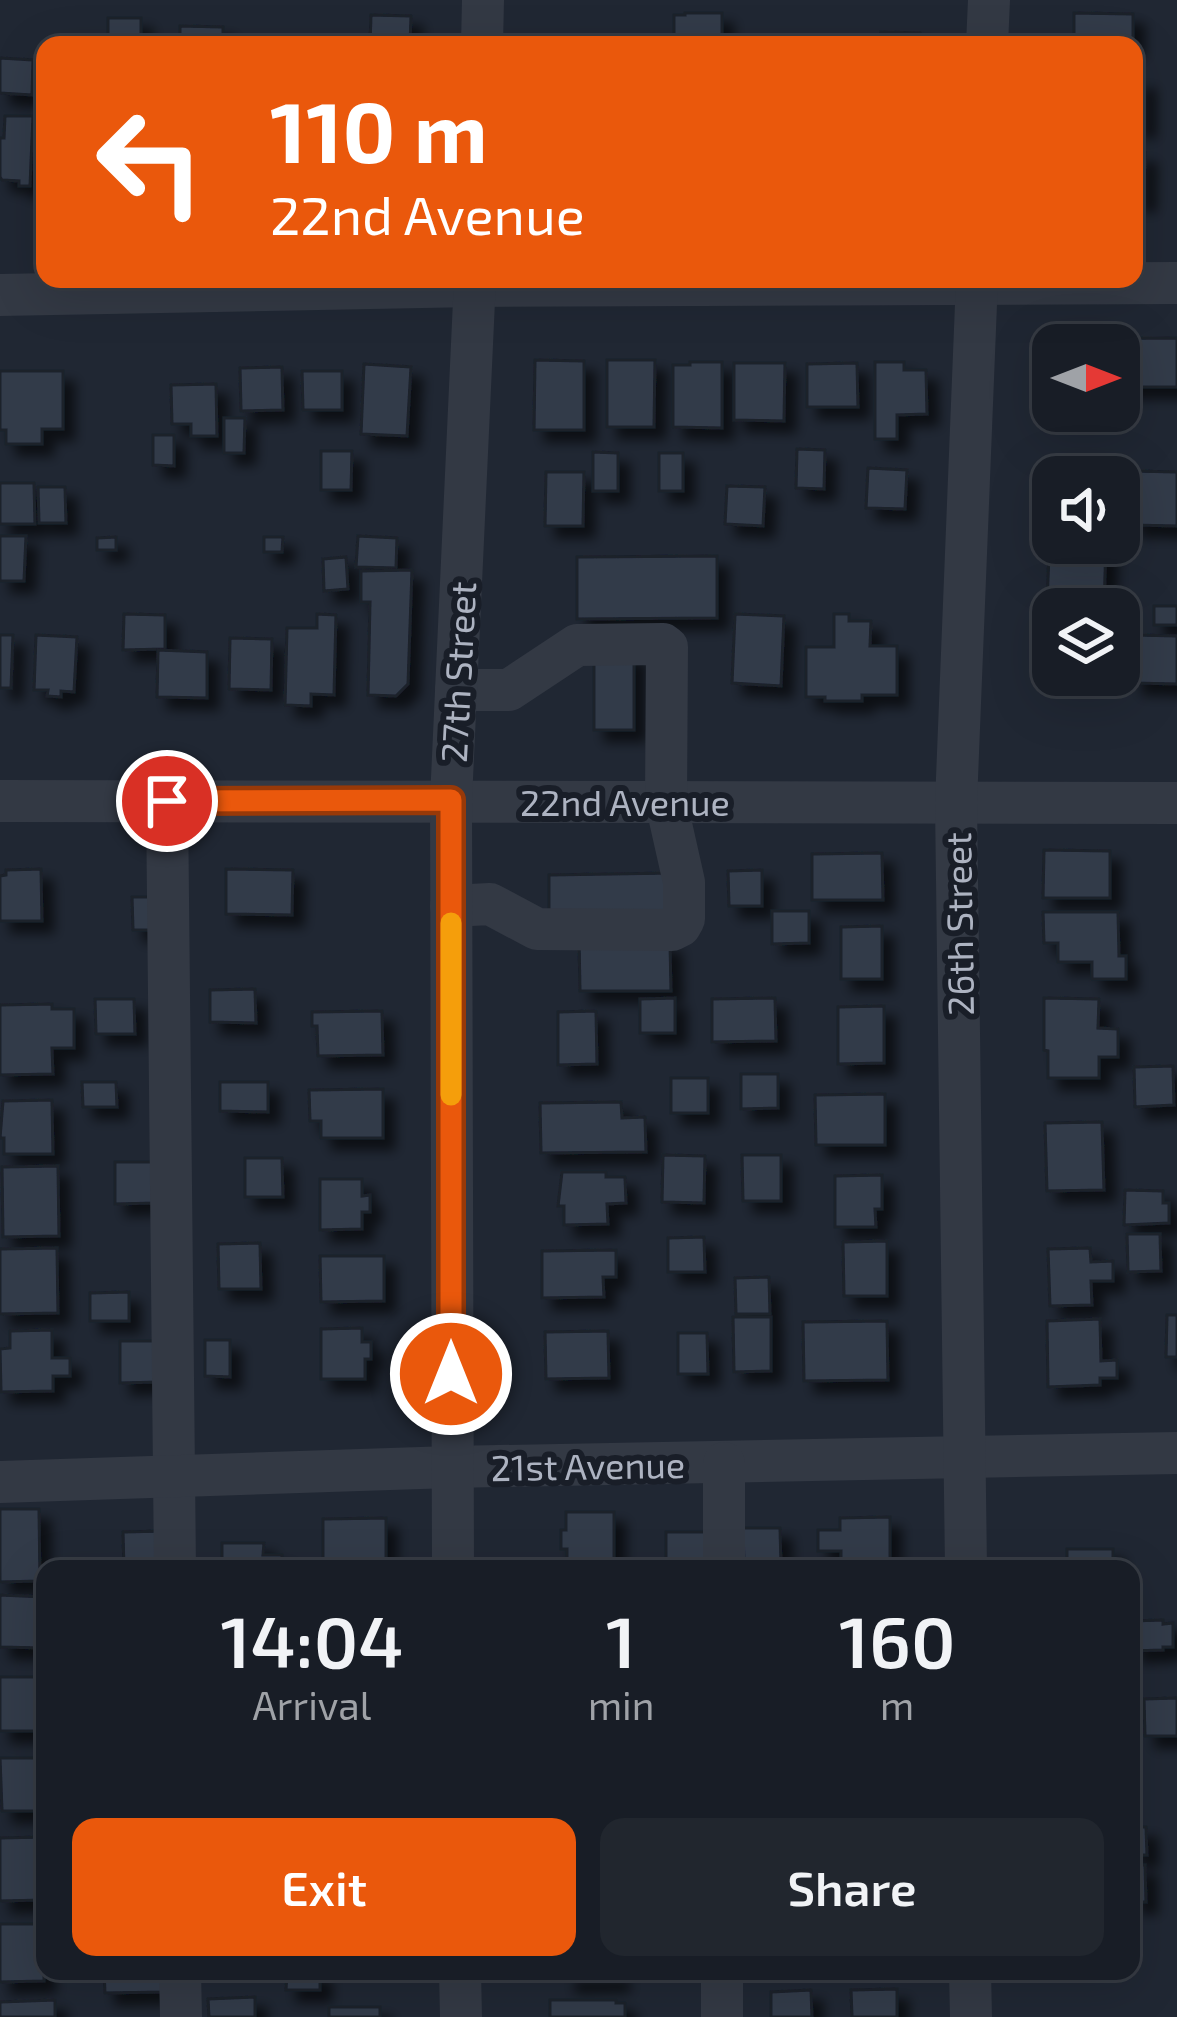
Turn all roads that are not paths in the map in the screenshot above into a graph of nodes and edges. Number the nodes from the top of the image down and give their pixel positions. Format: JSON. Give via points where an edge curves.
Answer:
{"nodes":[{"id":1,"x":484,"y":0,"type":"edge"},
{"id":2,"x":989,"y":0,"type":"edge"},
{"id":3,"x":482,"y":36,"type":"edge"},
{"id":4,"x":987,"y":36,"type":"edge"},
{"id":5,"x":1143,"y":283,"type":"edge"},
{"id":6,"x":1177,"y":283,"type":"edge"},
{"id":7,"x":256,"y":288,"type":"edge"},
{"id":8,"x":475,"y":288,"type":"edge"},
{"id":9,"x":976,"y":288,"type":"edge"},
{"id":10,"x":0,"y":295,"type":"edge"},
{"id":11,"x":456,"y":690,"type":"junction"},
{"id":12,"x":451,"y":800,"type":"junction"},
{"id":13,"x":0,"y":801,"type":"edge"},
{"id":14,"x":167,"y":801,"type":"junction"},
{"id":15,"x":666,"y":802,"type":"junction"},
{"id":16,"x":956,"y":803,"type":"junction"},
{"id":17,"x":1177,"y":803,"type":"edge"},
{"id":18,"x":451,"y":906,"type":"junction"},
{"id":19,"x":1177,"y":1453,"type":"edge"},
{"id":20,"x":964,"y":1458,"type":"junction"},
{"id":21,"x":724,"y":1462,"type":"junction"},
{"id":22,"x":451,"y":1467,"type":"junction"},
{"id":23,"x":174,"y":1476,"type":"junction"},
{"id":24,"x":0,"y":1482,"type":"edge"},
{"id":25,"x":175,"y":1560,"type":"edge"},
{"id":26,"x":453,"y":1560,"type":"edge"},
{"id":27,"x":724,"y":1560,"type":"edge"},
{"id":28,"x":966,"y":1560,"type":"edge"},
{"id":29,"x":180,"y":1980,"type":"edge"},
{"id":30,"x":460,"y":1980,"type":"edge"},
{"id":31,"x":722,"y":1980,"type":"edge"},
{"id":32,"x":970,"y":1980,"type":"edge"},
{"id":33,"x":181,"y":2017,"type":"edge"},
{"id":34,"x":461,"y":2017,"type":"edge"},
{"id":35,"x":722,"y":2017,"type":"edge"},
{"id":36,"x":971,"y":2017,"type":"edge"}],
"edges":[{"from":1,"to":3,"type":"street"},
{"from":2,"to":4,"type":"street"},
{"from":5,"to":6,"type":"street"},
{"from":7,"to":10,"type":"street"},
{"from":8,"to":11,"type":"street","name":"27th Street"},
{"from":9,"to":16,"type":"street","name":"26th Street"},
{"from":11,"to":12,"type":"street","name":"27th Street"},
{"from":11,"to":15,"type":"street","via":[[509,690],[577,645],[663,644]]},
{"from":12,"to":14,"type":"street","name":"22nd Avenue"},
{"from":12,"to":15,"type":"street","name":"22nd Avenue"},
{"from":12,"to":18,"type":"street","name":"27th Street"},
{"from":13,"to":14,"type":"street","name":"22nd Avenue"},
{"from":14,"to":23,"type":"street"},
{"from":15,"to":16,"type":"street","name":"22nd Avenue"},
{"from":15,"to":18,"type":"street","via":[[684,882],[684,920],[672,930],[537,928],[490,904]]},
{"from":16,"to":17,"type":"street","name":"22nd Avenue"},
{"from":16,"to":20,"type":"street","name":"26th Street"},
{"from":18,"to":22,"type":"street","name":"27th Street"},
{"from":19,"to":20,"type":"street","name":"21st Avenue"},
{"from":20,"to":21,"type":"street","name":"21st Avenue"},
{"from":20,"to":28,"type":"street","name":"26th Street"},
{"from":21,"to":22,"type":"street","name":"21st Avenue"},
{"from":21,"to":27,"type":"street"},
{"from":22,"to":23,"type":"street","name":"21st Avenue"},
{"from":22,"to":26,"type":"street","name":"27th Street"},
{"from":23,"to":24,"type":"street","name":"21st Avenue"},
{"from":23,"to":25,"type":"street"},
{"from":29,"to":33,"type":"street"},
{"from":30,"to":34,"type":"street"},
{"from":31,"to":35,"type":"street"},
{"from":32,"to":36,"type":"street"}]}
